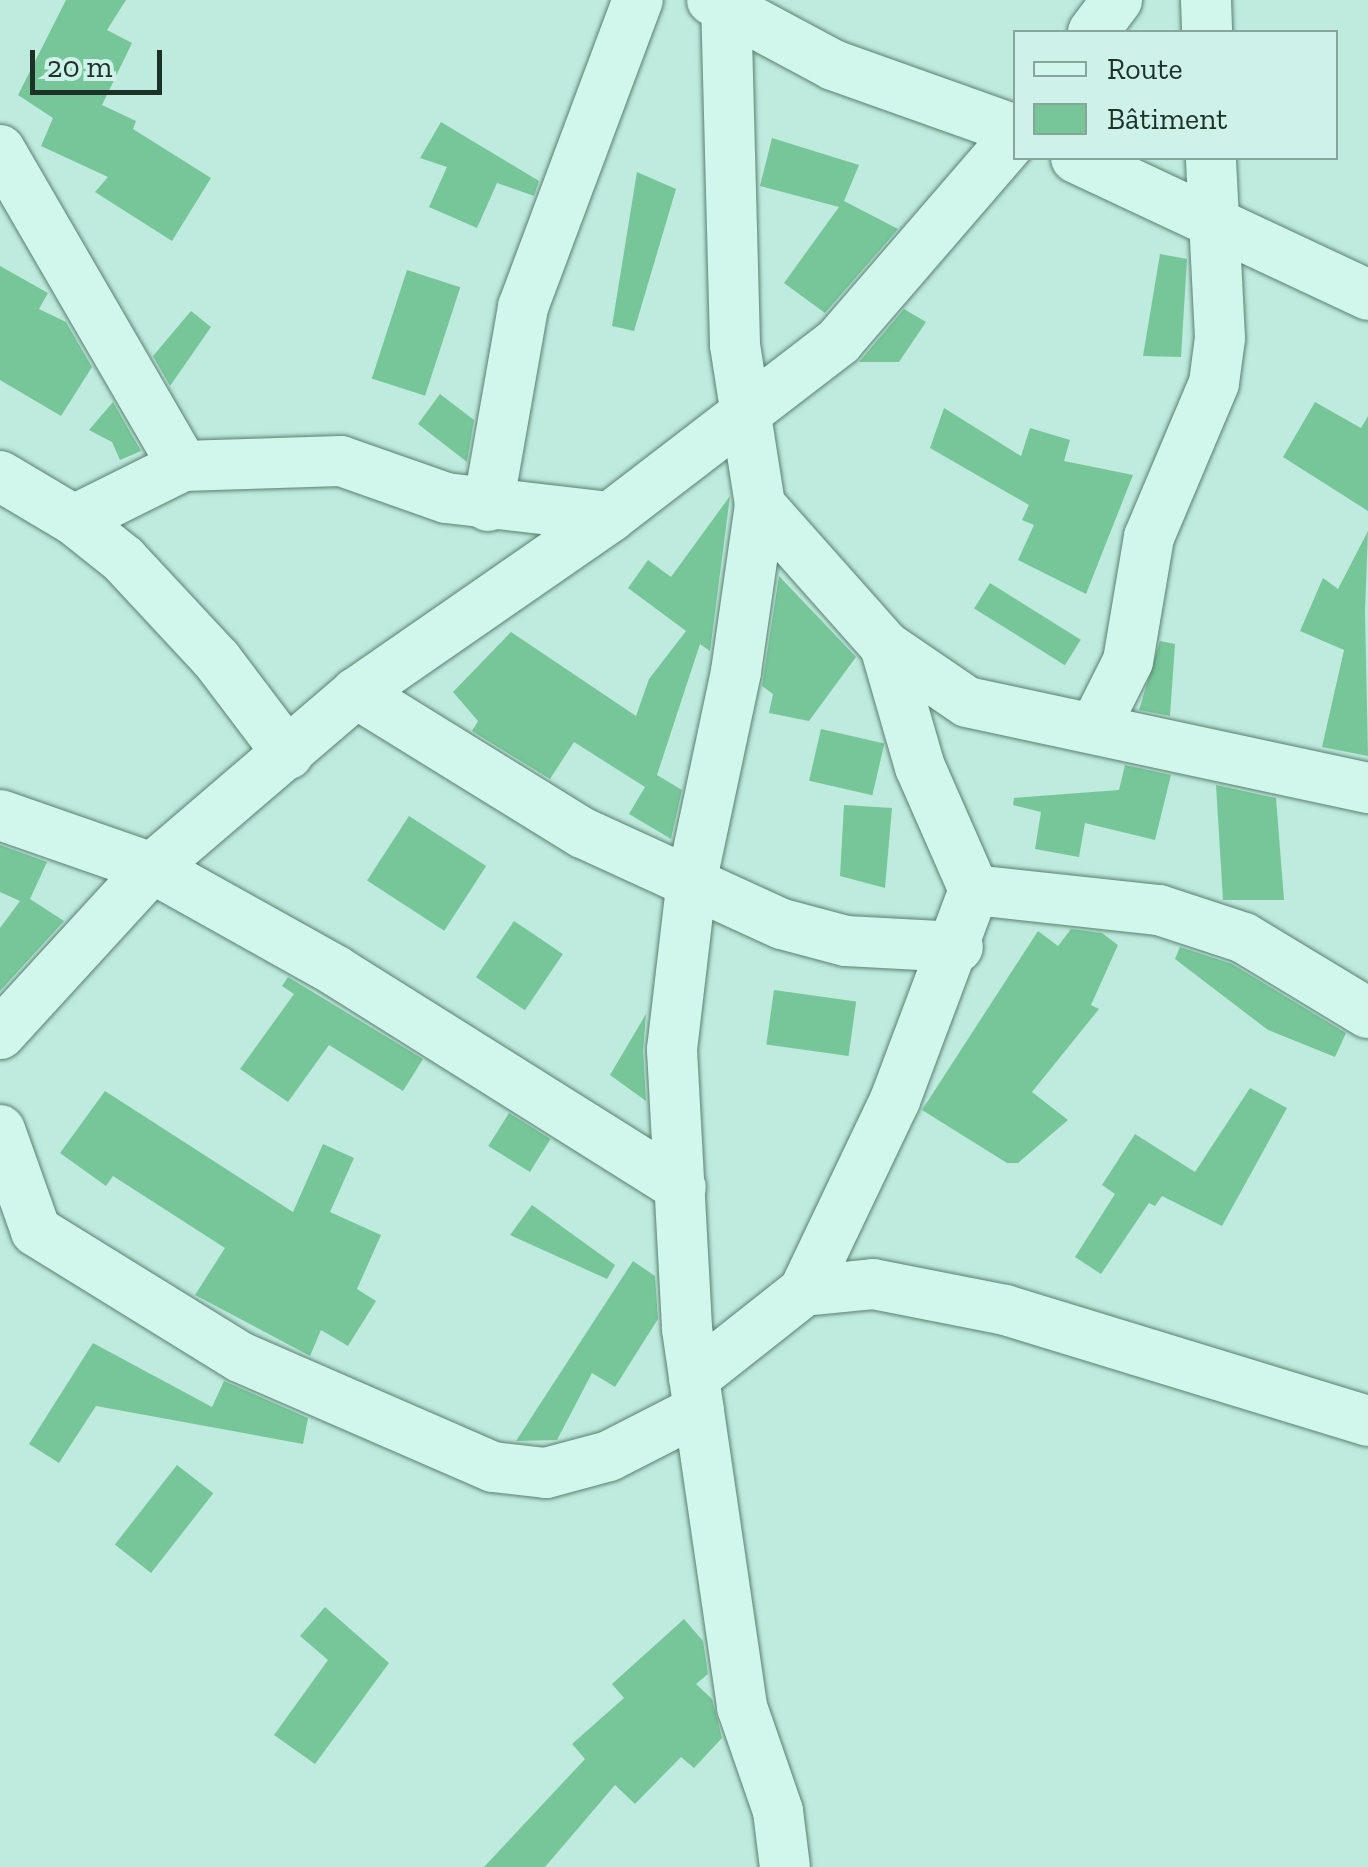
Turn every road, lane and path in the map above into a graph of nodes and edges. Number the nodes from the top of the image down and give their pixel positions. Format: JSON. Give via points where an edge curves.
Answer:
{"nodes":[{"id":1,"x":638,"y":0,"type":"edge"},
{"id":2,"x":1117,"y":0,"type":"edge"},
{"id":3,"x":1206,"y":0,"type":"edge"},
{"id":4,"x":721,"y":2,"type":"edge"},
{"id":5,"x":1094,"y":30,"type":"edge"},
{"id":6,"x":1207,"y":30,"type":"edge"},
{"id":7,"x":1013,"y":133,"type":"edge"},
{"id":8,"x":1013,"y":138,"type":"edge"},
{"id":9,"x":0,"y":150,"type":"edge"},
{"id":10,"x":1080,"y":160,"type":"edge"},
{"id":11,"x":1211,"y":160,"type":"edge"},
{"id":12,"x":1213,"y":222,"type":"junction"},
{"id":13,"x":1368,"y":295,"type":"edge"},
{"id":14,"x":740,"y":411,"type":"junction"},
{"id":15,"x":183,"y":466,"type":"junction"},
{"id":16,"x":0,"y":476,"type":"edge"},
{"id":17,"x":488,"y":506,"type":"junction"},
{"id":18,"x":760,"y":506,"type":"junction"},
{"id":19,"x":610,"y":518,"type":"junction"},
{"id":20,"x":74,"y":520,"type":"junction"},
{"id":21,"x":885,"y":646,"type":"junction"},
{"id":22,"x":356,"y":693,"type":"junction"},
{"id":23,"x":1094,"y":727,"type":"junction"},
{"id":24,"x":288,"y":754,"type":"junction"},
{"id":25,"x":1368,"y":788,"type":"edge"},
{"id":26,"x":0,"y":816,"type":"edge"},
{"id":27,"x":152,"y":868,"type":"junction"},
{"id":28,"x":692,"y":879,"type":"junction"},
{"id":29,"x":974,"y":890,"type":"junction"},
{"id":30,"x":958,"y":946,"type":"junction"},
{"id":31,"x":1368,"y":1012,"type":"edge"},
{"id":32,"x":0,"y":1034,"type":"edge"},
{"id":33,"x":0,"y":1130,"type":"edge"},
{"id":34,"x":681,"y":1187,"type":"junction"},
{"id":35,"x":804,"y":1291,"type":"junction"},
{"id":36,"x":696,"y":1394,"type":"junction"},
{"id":37,"x":1368,"y":1422,"type":"edge"},
{"id":38,"x":785,"y":1867,"type":"edge"}],
"edges":[{"from":1,"to":17,"type":"street","via":[[523,308]]},
{"from":2,"to":5,"type":"street"},
{"from":3,"to":6,"type":"street"},
{"from":4,"to":7,"type":"street","via":[[833,65]]},
{"from":4,"to":14,"type":"street"},
{"from":8,"to":14,"type":"street","via":[[839,342]]},
{"from":9,"to":15,"type":"street"},
{"from":10,"to":12,"type":"street"},
{"from":11,"to":12,"type":"street"},
{"from":12,"to":13,"type":"street"},
{"from":12,"to":23,"type":"street","via":[[1220,338],[1214,383],[1149,537],[1128,661]]},
{"from":14,"to":18,"type":"street"},
{"from":14,"to":19,"type":"street"},
{"from":15,"to":17,"type":"street","via":[[341,461]]},
{"from":15,"to":20,"type":"street"},
{"from":16,"to":20,"type":"street"},
{"from":17,"to":19,"type":"street"},
{"from":18,"to":21,"type":"street"},
{"from":18,"to":28,"type":"street","via":[[736,672]]},
{"from":19,"to":22,"type":"street"},
{"from":20,"to":24,"type":"street","via":[[123,559],[204,645]]},
{"from":21,"to":23,"type":"street","via":[[967,702]]},
{"from":21,"to":29,"type":"street","via":[[920,767]]},
{"from":22,"to":24,"type":"street"},
{"from":22,"to":28,"type":"street","via":[[583,832]]},
{"from":23,"to":25,"type":"street"},
{"from":24,"to":27,"type":"street"},
{"from":26,"to":27,"type":"street"},
{"from":27,"to":32,"type":"street"},
{"from":27,"to":34,"type":"street","via":[[336,970]]},
{"from":28,"to":30,"type":"street","via":[[782,924],[846,941]]},
{"from":28,"to":34,"type":"street","via":[[672,1050]]},
{"from":29,"to":30,"type":"street"},
{"from":29,"to":31,"type":"street","via":[[1160,910],[1244,938]]},
{"from":30,"to":35,"type":"street"},
{"from":33,"to":36,"type":"street","via":[[36,1231],[240,1357],[494,1468],[546,1473],[593,1460]]},
{"from":34,"to":36,"type":"street"},
{"from":35,"to":36,"type":"street"},
{"from":35,"to":37,"type":"street","via":[[874,1284],[1005,1310]]},
{"from":36,"to":38,"type":"street","via":[[742,1708],[778,1811]]}]}
